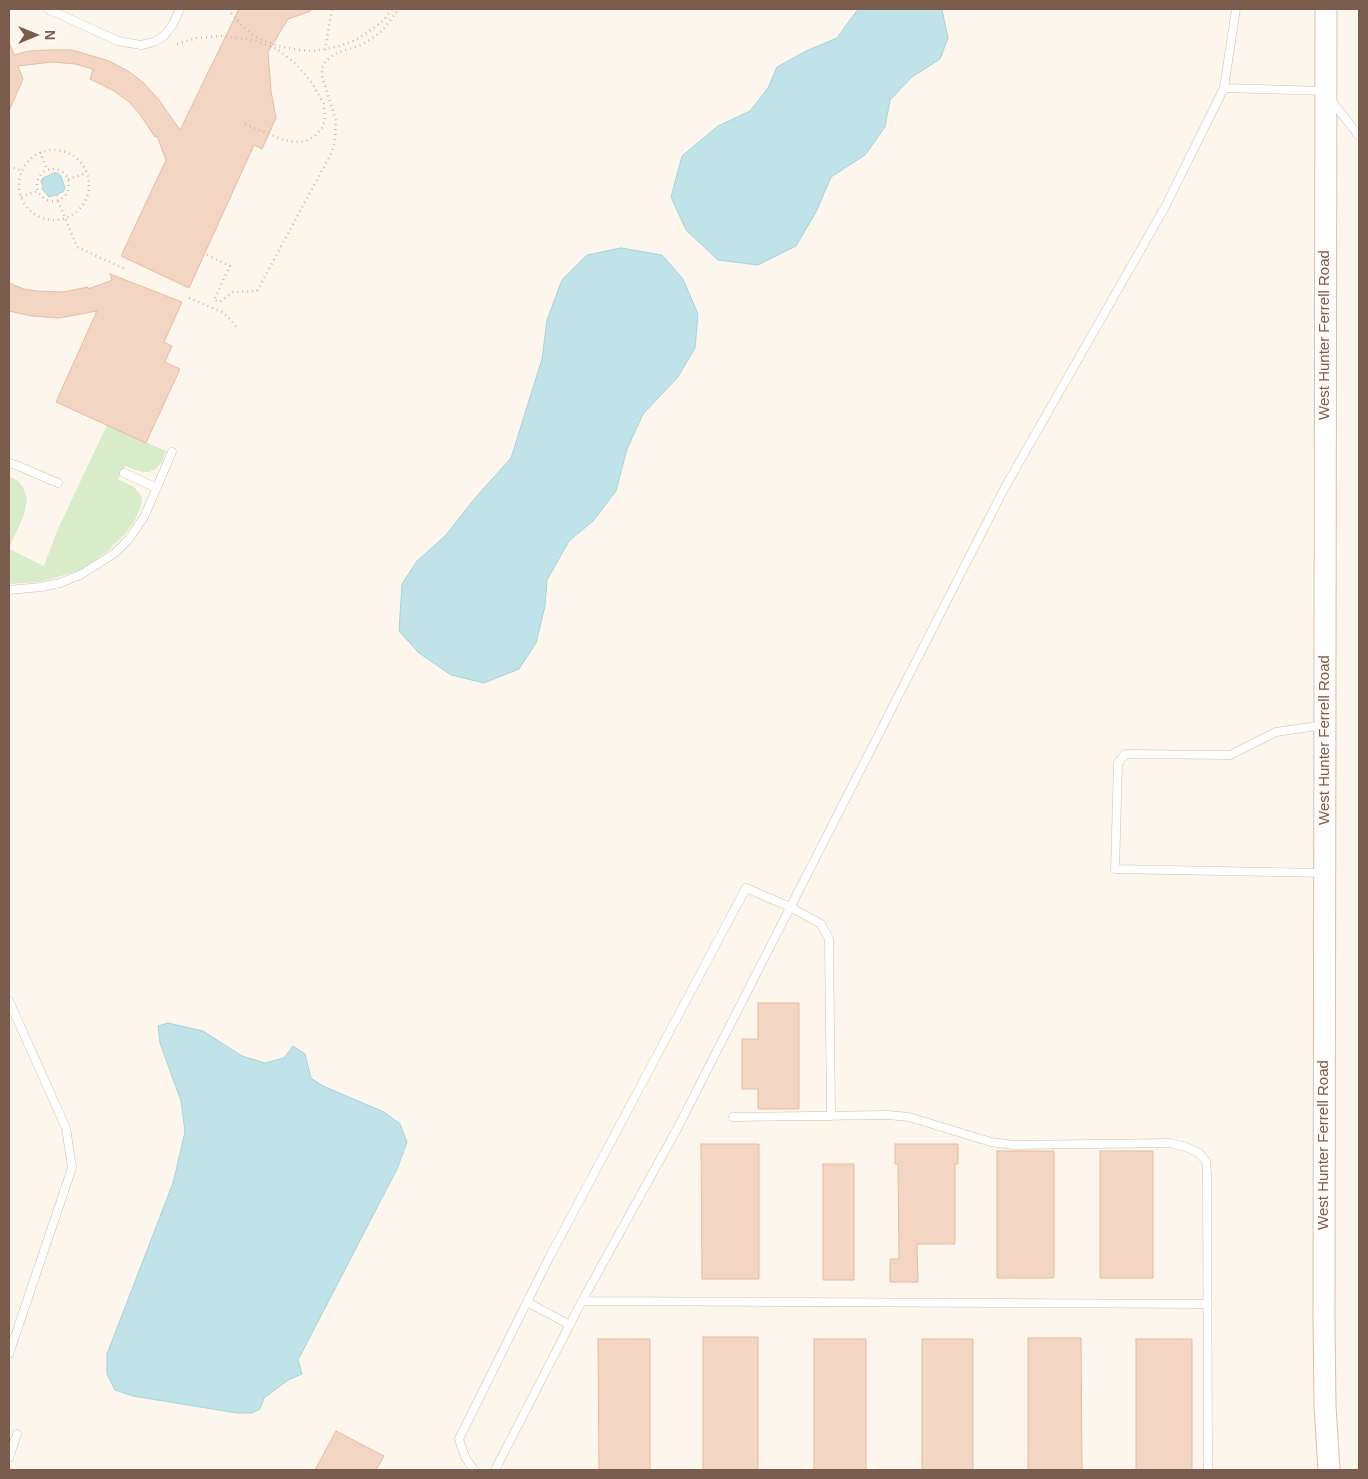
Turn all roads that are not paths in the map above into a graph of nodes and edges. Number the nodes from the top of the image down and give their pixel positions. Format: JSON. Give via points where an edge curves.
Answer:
{"nodes":[{"id":1,"x":48,"y":9,"type":"edge"},
{"id":2,"x":180,"y":9,"type":"edge"},
{"id":3,"x":1236,"y":9,"type":"edge"},
{"id":4,"x":1326,"y":9,"type":"edge"},
{"id":5,"x":1224,"y":88,"type":"junction"},
{"id":6,"x":1324,"y":91,"type":"junction"},
{"id":7,"x":1359,"y":136,"type":"edge"},
{"id":8,"x":172,"y":452,"type":"dead end"},
{"id":9,"x":9,"y":463,"type":"edge"},
{"id":10,"x":124,"y":473,"type":"dead end"},
{"id":11,"x":58,"y":483,"type":"dead end"},
{"id":12,"x":157,"y":488,"type":"junction"},
{"id":13,"x":9,"y":590,"type":"edge"},
{"id":14,"x":1326,"y":725,"type":"junction"},
{"id":15,"x":1324,"y":873,"type":"junction"},
{"id":16,"x":790,"y":907,"type":"junction"},
{"id":17,"x":9,"y":1001,"type":"edge"},
{"id":18,"x":831,"y":1116,"type":"junction"},
{"id":19,"x":732,"y":1117,"type":"dead end"},
{"id":20,"x":527,"y":1302,"type":"junction"},
{"id":21,"x":582,"y":1302,"type":"junction"},
{"id":22,"x":1208,"y":1304,"type":"junction"},
{"id":23,"x":570,"y":1325,"type":"junction"},
{"id":24,"x":9,"y":1354,"type":"edge"},
{"id":25,"x":17,"y":1434,"type":"dead end"},
{"id":26,"x":9,"y":1458,"type":"edge"},
{"id":27,"x":474,"y":1470,"type":"edge"},
{"id":28,"x":495,"y":1470,"type":"edge"},
{"id":29,"x":1208,"y":1470,"type":"edge"},
{"id":30,"x":1329,"y":1470,"type":"edge"}],
"edges":[{"from":1,"to":2,"type":"lane","via":[[118,41],[141,45],[164,36]]},
{"from":3,"to":5,"type":"lane"},
{"from":4,"to":6,"type":"main road","name":"West Hunter Ferrell Road"},
{"from":5,"to":6,"type":"lane"},
{"from":5,"to":16,"type":"lane","via":[[1164,206],[1004,490]]},
{"from":6,"to":7,"type":"lane"},
{"from":6,"to":14,"type":"main road","name":"West Hunter Ferrell Road"},
{"from":8,"to":12,"type":"lane"},
{"from":9,"to":11,"type":"lane"},
{"from":10,"to":12,"type":"lane"},
{"from":12,"to":13,"type":"lane","via":[[144,517],[129,539],[98,565],[60,583]]},
{"from":14,"to":15,"type":"main road","name":"West Hunter Ferrell Road"},
{"from":14,"to":15,"type":"lane","via":[[1276,732],[1230,755],[1125,754],[1118,763],[1115,869]]},
{"from":15,"to":30,"type":"main road","name":"West Hunter Ferrell Road","via":[[1325,1406]]},
{"from":16,"to":18,"type":"lane","via":[[820,924],[829,939]]},
{"from":16,"to":20,"type":"lane","via":[[746,888]]},
{"from":16,"to":21,"type":"lane","via":[[677,1129]]},
{"from":17,"to":24,"type":"lane","via":[[66,1128],[72,1168]]},
{"from":18,"to":19,"type":"lane"},
{"from":18,"to":22,"type":"lane","via":[[909,1117],[1006,1144],[1170,1143],[1199,1153],[1206,1162],[1207,1174]]},
{"from":20,"to":23,"type":"lane"},
{"from":20,"to":27,"type":"lane","via":[[459,1439]]},
{"from":21,"to":22,"type":"lane"},
{"from":21,"to":23,"type":"lane"},
{"from":22,"to":29,"type":"lane"},
{"from":23,"to":28,"type":"lane"},
{"from":25,"to":26,"type":"lane"}]}
